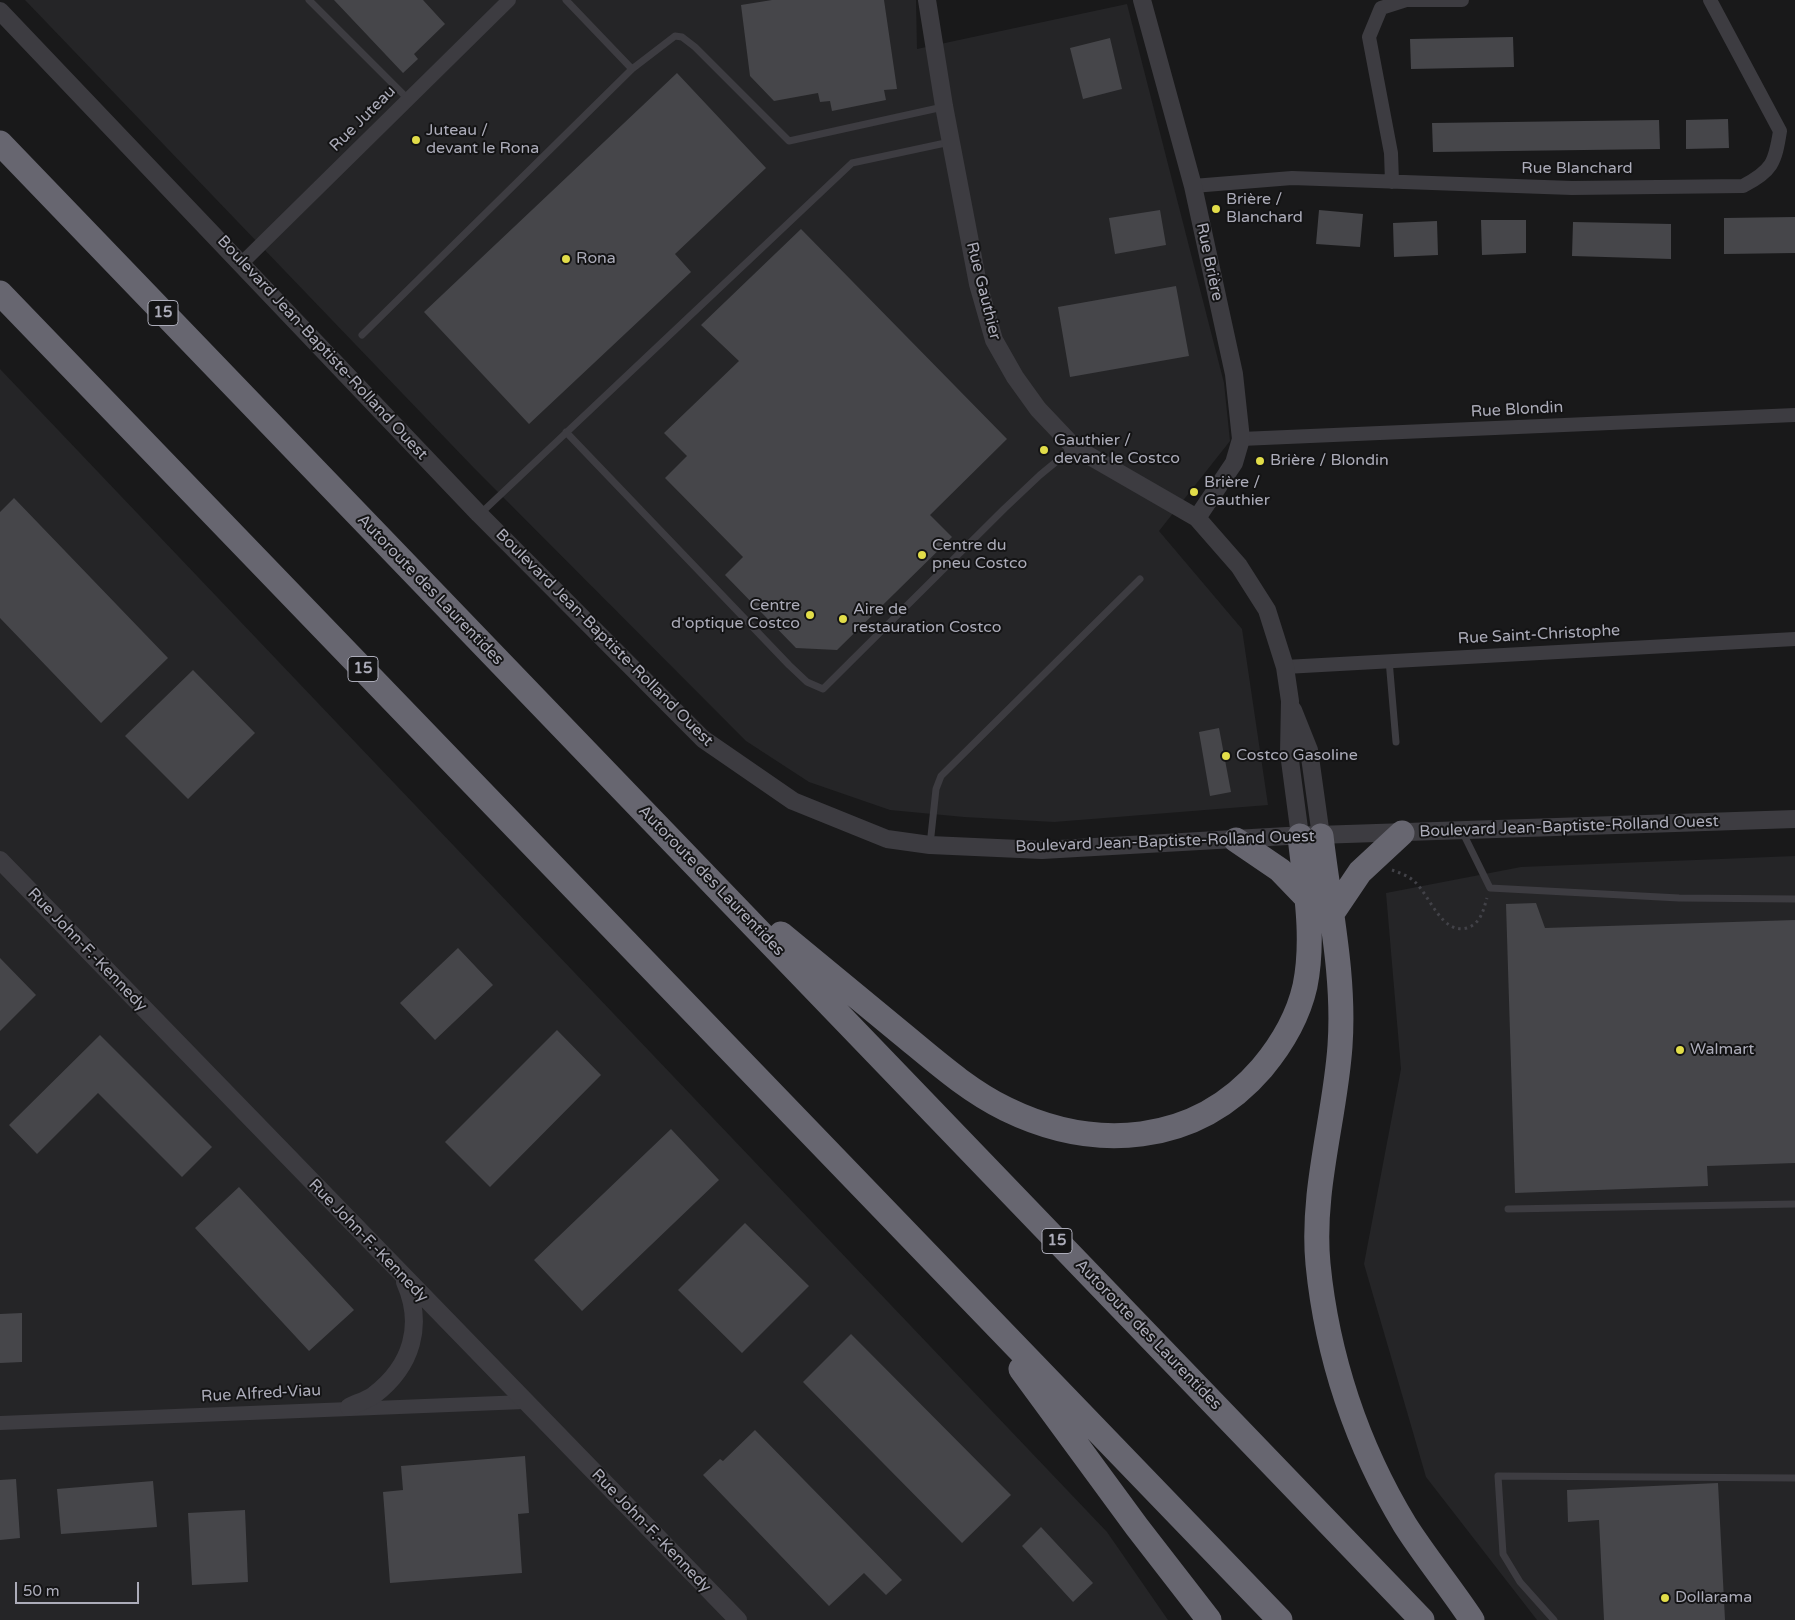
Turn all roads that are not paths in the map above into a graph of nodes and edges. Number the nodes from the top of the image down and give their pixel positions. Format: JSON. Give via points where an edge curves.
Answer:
{"nodes":[{"id":1,"x":309,"y":0,"type":"edge"},
{"id":2,"x":509,"y":0,"type":"edge"},
{"id":3,"x":566,"y":0,"type":"edge"},
{"id":4,"x":927,"y":0,"type":"edge"},
{"id":5,"x":1142,"y":0,"type":"edge"},
{"id":6,"x":1462,"y":0,"type":"edge"},
{"id":7,"x":1710,"y":0,"type":"edge"},
{"id":8,"x":0,"y":11,"type":"edge"},
{"id":9,"x":632,"y":69,"type":"junction"},
{"id":10,"x":408,"y":99,"type":"junction"},
{"id":11,"x":944,"y":106,"type":"junction"},
{"id":12,"x":951,"y":142,"type":"junction"},
{"id":13,"x":0,"y":144,"type":"edge"},
{"id":14,"x":1392,"y":182,"type":"junction"},
{"id":15,"x":1193,"y":186,"type":"junction"},
{"id":16,"x":242,"y":263,"type":"junction"},
{"id":17,"x":0,"y":293,"type":"edge"},
{"id":18,"x":362,"y":335,"type":"dead end"},
{"id":19,"x":1795,"y":415,"type":"edge"},
{"id":20,"x":566,"y":432,"type":"junction"},
{"id":21,"x":1241,"y":439,"type":"junction"},
{"id":22,"x":1074,"y":447,"type":"junction"},
{"id":23,"x":479,"y":514,"type":"junction"},
{"id":24,"x":1197,"y":518,"type":"junction"},
{"id":25,"x":1140,"y":579,"type":"dead end"},
{"id":26,"x":1795,"y":639,"type":"edge"},
{"id":27,"x":1389,"y":660,"type":"junction"},
{"id":28,"x":1285,"y":667,"type":"junction"},
{"id":29,"x":1396,"y":742,"type":"dead end"},
{"id":30,"x":1795,"y":819,"type":"edge"},
{"id":31,"x":1758,"y":820,"type":"junction"},
{"id":32,"x":1462,"y":831,"type":"junction"},
{"id":33,"x":1795,"y":831,"type":"edge"},
{"id":34,"x":1402,"y":833,"type":"junction"},
{"id":35,"x":1310,"y":836,"type":"junction"},
{"id":36,"x":1236,"y":840,"type":"junction"},
{"id":37,"x":930,"y":845,"type":"junction"},
{"id":38,"x":0,"y":860,"type":"edge"},
{"id":39,"x":694,"y":862,"type":"junction"},
{"id":40,"x":1305,"y":896,"type":"junction"},
{"id":41,"x":1795,"y":899,"type":"edge"},
{"id":42,"x":1333,"y":912,"type":"junction"},
{"id":43,"x":1795,"y":1204,"type":"edge"},
{"id":44,"x":1508,"y":1209,"type":"dead end"},
{"id":45,"x":403,"y":1277,"type":"junction"},
{"id":46,"x":961,"y":1289,"type":"junction"},
{"id":47,"x":524,"y":1402,"type":"junction"},
{"id":48,"x":349,"y":1407,"type":"junction"},
{"id":49,"x":0,"y":1423,"type":"edge"},
{"id":50,"x":1795,"y":1478,"type":"edge"},
{"id":51,"x":738,"y":1620,"type":"edge"},
{"id":52,"x":1209,"y":1620,"type":"edge"},
{"id":53,"x":1280,"y":1620,"type":"edge"},
{"id":54,"x":1422,"y":1620,"type":"edge"},
{"id":55,"x":1472,"y":1620,"type":"edge"},
{"id":56,"x":1554,"y":1620,"type":"edge"}],
"edges":[{"from":1,"to":10,"type":"lane"},
{"from":2,"to":10,"type":"street","name":"Rue Juteau"},
{"from":3,"to":9,"type":"lane"},
{"from":4,"to":11,"type":"street","name":"Rue Gauthier"},
{"from":5,"to":15,"type":"street","name":"Rue Brière"},
{"from":6,"to":14,"type":"street","via":[[1406,0],[1381,8],[1369,37],[1391,153]]},
{"from":7,"to":14,"type":"street","name":"Rue Blanchard","via":[[1780,131],[1776,155],[1763,176],[1743,186],[1572,188]]},
{"from":8,"to":16,"type":"street","name":"Boulevard Jean-Baptiste-Rolland Ouest"},
{"from":9,"to":11,"type":"lane","via":[[676,36],[682,37],[789,141]]},
{"from":9,"to":18,"type":"lane"},
{"from":10,"to":16,"type":"street","name":"Rue Juteau"},
{"from":11,"to":12,"type":"street","name":"Rue Gauthier"},
{"from":12,"to":20,"type":"lane","via":[[852,163]]},
{"from":12,"to":22,"type":"street","name":"Rue Gauthier","via":[[978,284],[994,340],[1038,409]]},
{"from":13,"to":39,"type":"highway","name":"Autoroute des Laurentides","number":"15"},
{"from":14,"to":15,"type":"street","name":"Rue Blanchard","via":[[1292,178]]},
{"from":15,"to":21,"type":"street","name":"Rue Brière","via":[[1234,374]]},
{"from":16,"to":23,"type":"street","name":"Boulevard Jean-Baptiste-Rolland Ouest"},
{"from":17,"to":46,"type":"highway","number":"15"},
{"from":19,"to":21,"type":"street","name":"Rue Blondin"},
{"from":20,"to":22,"type":"lane","via":[[807,682],[823,689],[1004,509]]},
{"from":20,"to":23,"type":"lane"},
{"from":21,"to":24,"type":"street","name":"Rue Brière","via":[[1234,463]]},
{"from":22,"to":24,"type":"street","name":"Rue Gauthier"},
{"from":23,"to":37,"type":"street","name":"Boulevard Jean-Baptiste-Rolland Ouest","via":[[703,739],[793,801],[887,839]]},
{"from":24,"to":28,"type":"street","name":"Rue Gauthier","via":[[1239,566],[1267,610]]},
{"from":25,"to":37,"type":"lane","via":[[941,776],[936,789]]},
{"from":26,"to":27,"type":"street","name":"Rue Saint-Christophe"},
{"from":27,"to":28,"type":"street","name":"Rue Saint-Christophe"},
{"from":27,"to":29,"type":"lane"},
{"from":28,"to":35,"type":"street","name":"Rue Gauthier","via":[[1290,701],[1289,753]]},
{"from":30,"to":31,"type":"street","name":"Boulevard Jean-Baptiste-Rolland Ouest"},
{"from":31,"to":32,"type":"street","name":"Boulevard Jean-Baptiste-Rolland Ouest"},
{"from":31,"to":33,"type":"street"},
{"from":32,"to":34,"type":"street","name":"Boulevard Jean-Baptiste-Rolland Ouest"},
{"from":32,"to":41,"type":"lane","via":[[1490,888],[1679,898]]},
{"from":34,"to":35,"type":"street","name":"Boulevard Jean-Baptiste-Rolland Ouest"},
{"from":34,"to":42,"type":"highway","via":[[1360,872]]},
{"from":35,"to":36,"type":"street","name":"Boulevard Jean-Baptiste-Rolland Ouest"},
{"from":35,"to":40,"type":"highway"},
{"from":35,"to":42,"type":"highway"},
{"from":36,"to":37,"type":"street","name":"Boulevard Jean-Baptiste-Rolland Ouest","via":[[1042,850]]},
{"from":36,"to":40,"type":"highway","via":[[1285,875]]},
{"from":38,"to":45,"type":"street","name":"Rue John-F.-Kennedy"},
{"from":39,"to":40,"type":"highway","via":[[971,1088],[1034,1122],[1093,1136],[1142,1134],[1184,1124],[1220,1104],[1257,1073],[1284,1038],[1304,988],[1309,950]]},
{"from":39,"to":54,"type":"highway","name":"Autoroute des Laurentides","number":"15"},
{"from":42,"to":55,"type":"highway","via":[[1341,1031],[1319,1200],[1317,1242],[1328,1330],[1348,1404],[1378,1475],[1418,1545]]},
{"from":43,"to":44,"type":"lane"},
{"from":45,"to":47,"type":"street","name":"Rue John-F.-Kennedy"},
{"from":45,"to":48,"type":"street","via":[[415,1320],[412,1343],[402,1364],[387,1382],[373,1396]]},
{"from":46,"to":52,"type":"highway","via":[[1136,1527]]},
{"from":46,"to":53,"type":"highway","number":"15"},
{"from":47,"to":48,"type":"street","name":"Rue Alfred-Viau"},
{"from":47,"to":51,"type":"street","name":"Rue John-F.-Kennedy"},
{"from":48,"to":49,"type":"street","name":"Rue Alfred-Viau"},
{"from":50,"to":56,"type":"lane","via":[[1498,1476],[1503,1554],[1520,1582]]}]}
